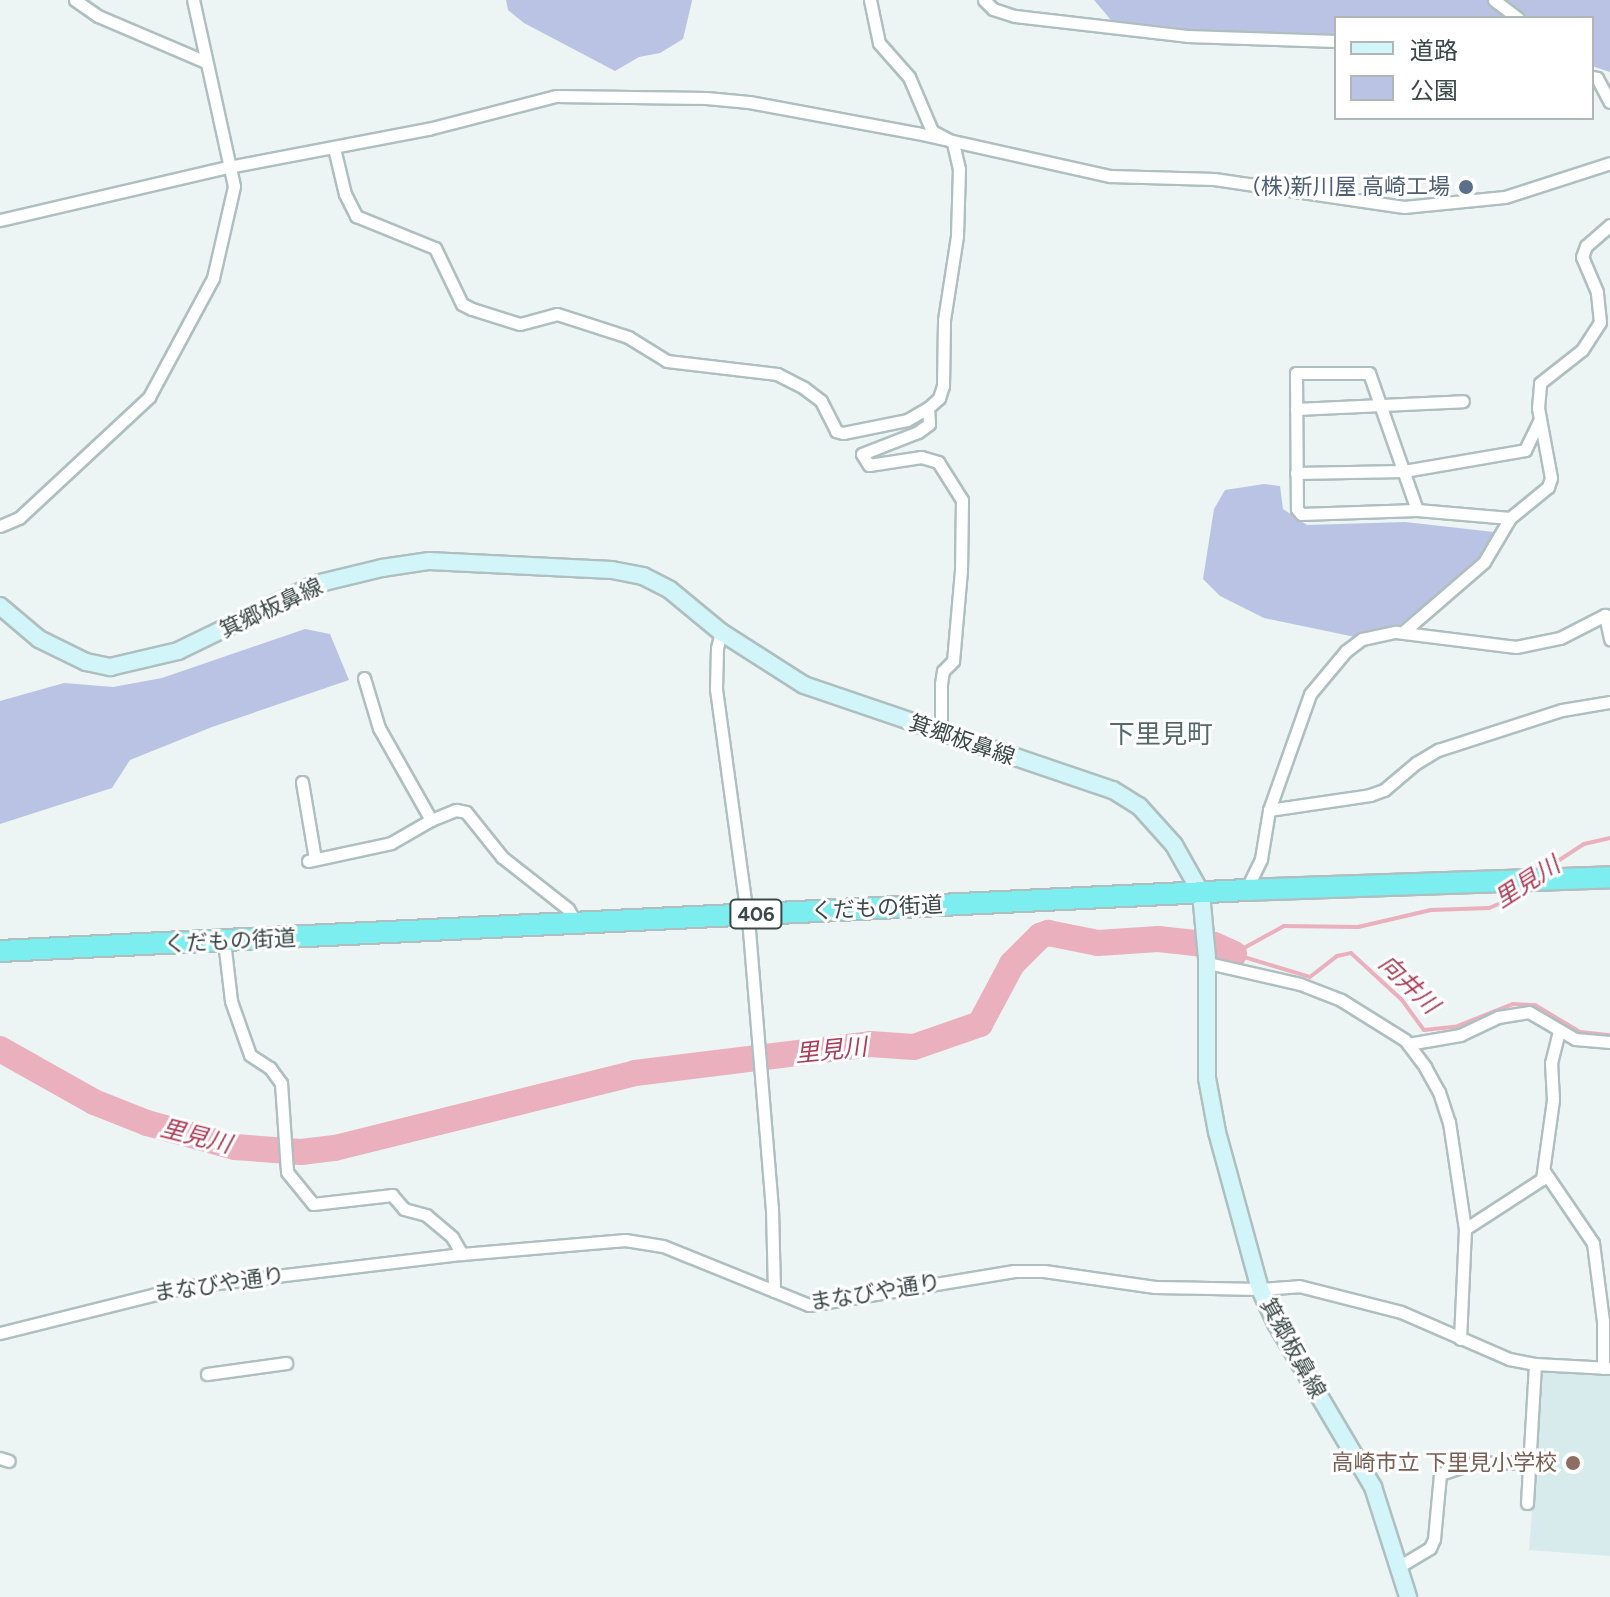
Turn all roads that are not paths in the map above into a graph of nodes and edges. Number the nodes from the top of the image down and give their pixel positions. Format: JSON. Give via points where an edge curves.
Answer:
{"nodes":[{"id":1,"x":75,"y":0,"type":"edge"},
{"id":2,"x":193,"y":0,"type":"edge"},
{"id":3,"x":870,"y":0,"type":"edge"},
{"id":4,"x":984,"y":0,"type":"edge"},
{"id":5,"x":1494,"y":0,"type":"edge"},
{"id":6,"x":1515,"y":16,"type":"edge"},
{"id":7,"x":1334,"y":41,"type":"edge"},
{"id":8,"x":206,"y":62,"type":"junction"},
{"id":9,"x":1594,"y":76,"type":"edge"},
{"id":10,"x":1610,"y":102,"type":"edge"},
{"id":11,"x":953,"y":142,"type":"junction"},
{"id":12,"x":334,"y":148,"type":"junction"},
{"id":13,"x":1610,"y":163,"type":"edge"},
{"id":14,"x":228,"y":167,"type":"junction"},
{"id":15,"x":0,"y":220,"type":"edge"},
{"id":16,"x":1610,"y":225,"type":"edge"},
{"id":17,"x":1463,"y":401,"type":"dead end"},
{"id":18,"x":1381,"y":407,"type":"junction"},
{"id":19,"x":928,"y":408,"type":"junction"},
{"id":20,"x":1296,"y":409,"type":"junction"},
{"id":21,"x":1540,"y":419,"type":"junction"},
{"id":22,"x":1404,"y":471,"type":"junction"},
{"id":23,"x":1296,"y":473,"type":"junction"},
{"id":24,"x":1417,"y":510,"type":"junction"},
{"id":25,"x":1510,"y":518,"type":"junction"},
{"id":26,"x":0,"y":526,"type":"edge"},
{"id":27,"x":0,"y":606,"type":"edge"},
{"id":28,"x":721,"y":632,"type":"junction"},
{"id":29,"x":1403,"y":632,"type":"junction"},
{"id":30,"x":1610,"y":639,"type":"edge"},
{"id":31,"x":364,"y":678,"type":"dead end"},
{"id":32,"x":1610,"y":702,"type":"edge"},
{"id":33,"x":941,"y":733,"type":"junction"},
{"id":34,"x":302,"y":782,"type":"dead end"},
{"id":35,"x":1269,"y":810,"type":"junction"},
{"id":36,"x":431,"y":820,"type":"junction"},
{"id":37,"x":1610,"y":877,"type":"edge"},
{"id":38,"x":1246,"y":890,"type":"junction"},
{"id":39,"x":1201,"y":893,"type":"junction"},
{"id":40,"x":747,"y":914,"type":"junction"},
{"id":41,"x":577,"y":924,"type":"junction"},
{"id":42,"x":224,"y":941,"type":"junction"},
{"id":43,"x":0,"y":951,"type":"edge"},
{"id":44,"x":1208,"y":961,"type":"junction"},
{"id":45,"x":1559,"y":1031,"type":"junction"},
{"id":46,"x":1610,"y":1042,"type":"edge"},
{"id":47,"x":1408,"y":1044,"type":"junction"},
{"id":48,"x":1544,"y":1171,"type":"junction"},
{"id":49,"x":1465,"y":1229,"type":"junction"},
{"id":50,"x":462,"y":1254,"type":"junction"},
{"id":51,"x":1260,"y":1289,"type":"junction"},
{"id":52,"x":774,"y":1291,"type":"junction"},
{"id":53,"x":0,"y":1333,"type":"edge"},
{"id":54,"x":1460,"y":1339,"type":"junction"},
{"id":55,"x":286,"y":1363,"type":"dead end"},
{"id":56,"x":1535,"y":1364,"type":"junction"},
{"id":57,"x":1606,"y":1368,"type":"edge"},
{"id":58,"x":207,"y":1374,"type":"dead end"},
{"id":59,"x":1529,"y":1462,"type":"junction"},
{"id":60,"x":1527,"y":1503,"type":"dead end"},
{"id":61,"x":1400,"y":1566,"type":"junction"},
{"id":62,"x":1408,"y":1597,"type":"edge"}],
"edges":[{"from":1,"to":8,"type":"street","via":[[98,16]]},
{"from":2,"to":8,"type":"street"},
{"from":3,"to":11,"type":"street","via":[[879,43],[909,77],[932,131]]},
{"from":4,"to":7,"type":"street","via":[[1015,16],[1187,36]]},
{"from":5,"to":6,"type":"street"},
{"from":8,"to":14,"type":"street"},
{"from":9,"to":10,"type":"street"},
{"from":11,"to":12,"type":"street","via":[[749,102],[556,96]]},
{"from":11,"to":13,"type":"street","via":[[1110,176],[1214,179],[1404,207],[1505,197]]},
{"from":11,"to":19,"type":"street","via":[[959,169],[957,236],[944,320],[943,386]]},
{"from":12,"to":14,"type":"street"},
{"from":12,"to":19,"type":"street","via":[[356,216],[435,248],[462,304],[472,309],[520,324],[557,314],[628,337],[667,361],[777,374],[821,401],[836,431],[843,433],[907,420]]},
{"from":14,"to":15,"type":"street"},
{"from":14,"to":26,"type":"street","via":[[234,186],[221,255],[149,397],[19,518]]},
{"from":16,"to":21,"type":"street","via":[[1586,246],[1582,257],[1597,292],[1600,322],[1582,350],[1543,377]]},
{"from":17,"to":18,"type":"street"},
{"from":18,"to":20,"type":"street"},
{"from":18,"to":20,"type":"street","via":[[1369,373],[1296,373]]},
{"from":18,"to":22,"type":"street"},
{"from":19,"to":33,"type":"street","via":[[929,424],[918,432],[862,454],[869,465],[921,457],[938,462],[962,500],[953,661],[943,671]]},
{"from":20,"to":23,"type":"street"},
{"from":21,"to":22,"type":"street","via":[[1525,450]]},
{"from":21,"to":25,"type":"street","via":[[1551,478],[1548,487]]},
{"from":22,"to":23,"type":"street"},
{"from":22,"to":24,"type":"street"},
{"from":23,"to":24,"type":"street","via":[[1301,514]]},
{"from":24,"to":25,"type":"street"},
{"from":25,"to":29,"type":"street","via":[[1484,562]]},
{"from":27,"to":28,"type":"main road","name":"箕郷板鼻線","via":[[39,639],[86,662],[110,667],[178,651],[316,584],[429,561],[462,562],[643,576],[670,590]]},
{"from":28,"to":33,"type":"main road","name":"箕郷板鼻線","via":[[804,685]]},
{"from":28,"to":40,"type":"street","via":[[716,689]]},
{"from":29,"to":30,"type":"street","via":[[1516,647],[1560,638],[1605,615]]},
{"from":29,"to":35,"type":"street","via":[[1362,639],[1310,694]]},
{"from":31,"to":36,"type":"street","via":[[379,728]]},
{"from":32,"to":35,"type":"street","via":[[1562,710],[1438,750],[1370,795]]},
{"from":33,"to":39,"type":"main road","name":"箕郷板鼻線","via":[[1113,790],[1155,820]]},
{"from":34,"to":36,"type":"street","via":[[312,860],[391,843]]},
{"from":35,"to":38,"type":"street","via":[[1261,859]]},
{"from":36,"to":41,"type":"street","via":[[456,810],[466,812],[502,857],[568,909]]},
{"from":37,"to":38,"type":"highway","name":"くだもの街道","number":"406"},
{"from":38,"to":39,"type":"highway","name":"くだもの街道","number":"406"},
{"from":39,"to":40,"type":"highway","name":"くだもの街道","number":"406"},
{"from":39,"to":44,"type":"main road","name":"箕郷板鼻線"},
{"from":40,"to":41,"type":"highway","name":"くだもの街道","number":"406"},
{"from":40,"to":52,"type":"street"},
{"from":41,"to":42,"type":"highway","name":"くだもの街道","number":"406"},
{"from":42,"to":43,"type":"highway","name":"くだもの街道","number":"406"},
{"from":42,"to":50,"type":"street","via":[[228,992],[250,1055],[281,1083],[287,1172],[313,1204],[392,1195],[404,1209],[426,1215],[452,1237]]},
{"from":44,"to":47,"type":"street","via":[[1341,1000]]},
{"from":44,"to":51,"type":"main road","name":"箕郷板鼻線","via":[[1207,1078]]},
{"from":45,"to":46,"type":"street","via":[[1575,1039]]},
{"from":45,"to":47,"type":"street","via":[[1540,1016],[1513,1013],[1460,1035]]},
{"from":45,"to":48,"type":"street","via":[[1551,1063],[1553,1100]]},
{"from":47,"to":49,"type":"street","via":[[1439,1092],[1449,1122]]},
{"from":48,"to":49,"type":"street","via":[[1535,1186]]},
{"from":48,"to":57,"type":"street","via":[[1593,1243]]},
{"from":49,"to":54,"type":"street"},
{"from":50,"to":52,"type":"street","name":"まなびや通り","via":[[596,1241],[646,1242]]},
{"from":50,"to":53,"type":"street","name":"まなびや通り","via":[[184,1287]]},
{"from":51,"to":52,"type":"street","name":"まなびや通り","via":[[1155,1287],[1044,1271],[936,1282],[819,1305],[798,1303]]},
{"from":51,"to":54,"type":"street","name":"まなびや通り","via":[[1322,1289],[1401,1312]]},
{"from":51,"to":61,"type":"main road","name":"箕郷板鼻線","via":[[1373,1487]]},
{"from":54,"to":56,"type":"street","name":"まなびや通り"},
{"from":55,"to":58,"type":"street"},
{"from":56,"to":57,"type":"street","name":"まなびや通り"},
{"from":56,"to":59,"type":"street"},
{"from":59,"to":60,"type":"street"},
{"from":59,"to":61,"type":"street","via":[[1474,1463],[1440,1474],[1434,1539],[1430,1548]]},
{"from":61,"to":62,"type":"main road","name":"箕郷板鼻線"}]}
